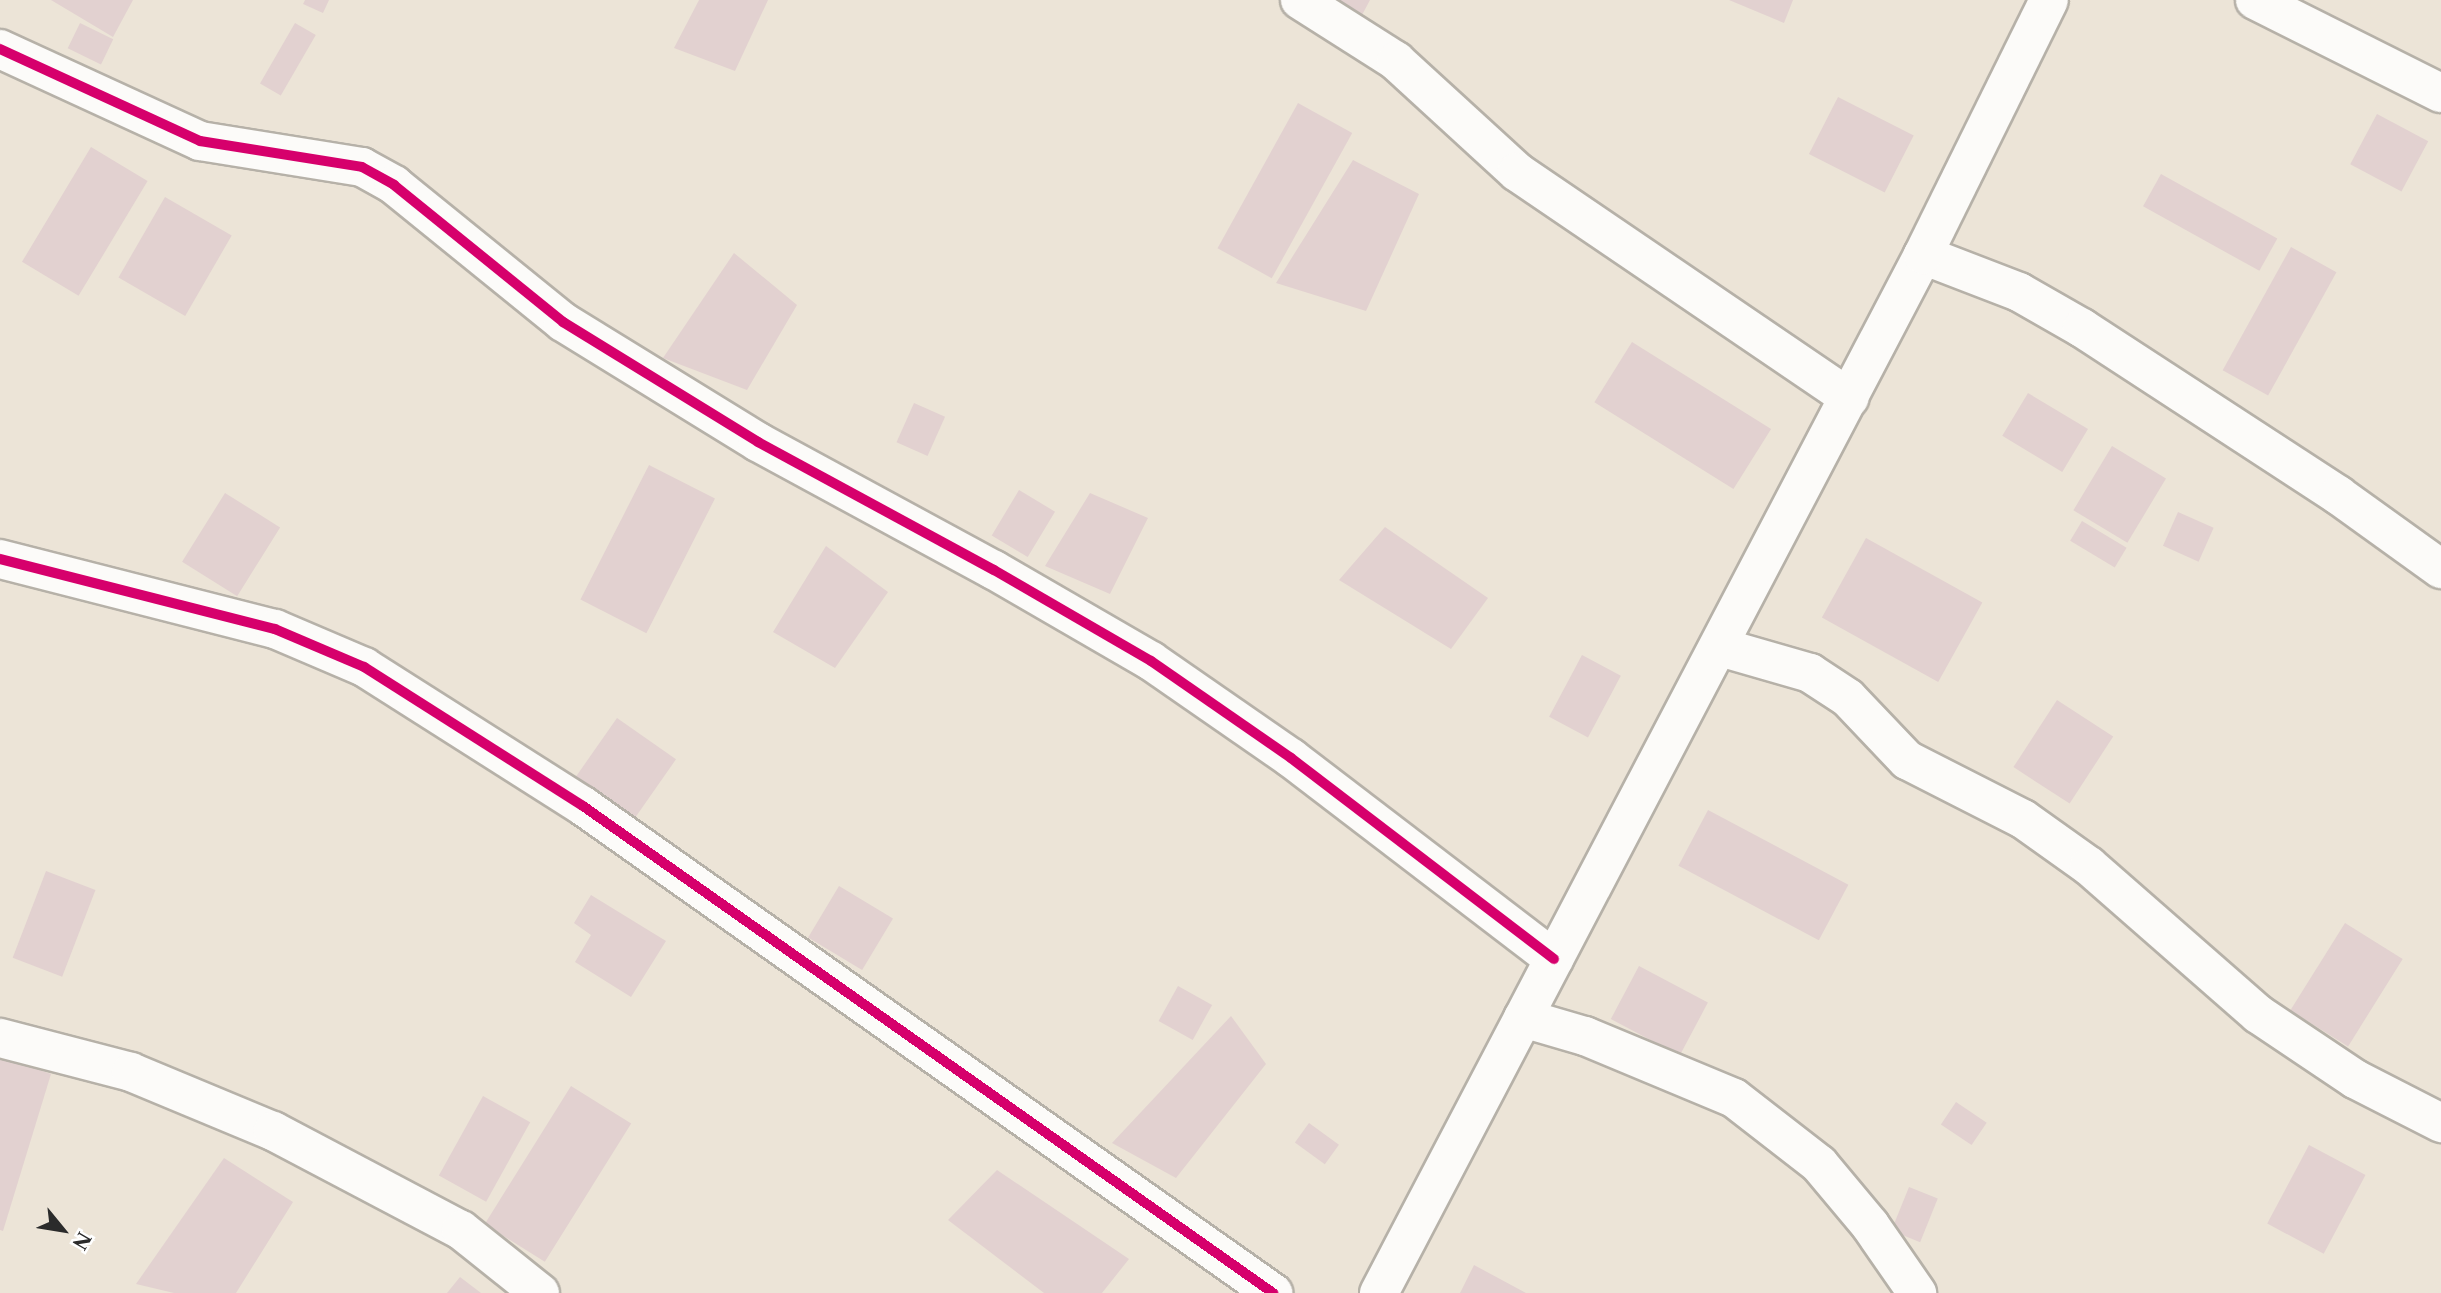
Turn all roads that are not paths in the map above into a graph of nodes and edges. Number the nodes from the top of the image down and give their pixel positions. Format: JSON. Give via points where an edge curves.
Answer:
{"nodes":[{"id":1,"x":1300,"y":0,"type":"edge"},
{"id":2,"x":2049,"y":0,"type":"edge"},
{"id":3,"x":2255,"y":0,"type":"edge"},
{"id":4,"x":0,"y":49,"type":"edge"},
{"id":5,"x":2441,"y":93,"type":"edge"},
{"id":6,"x":1923,"y":256,"type":"junction"},
{"id":7,"x":1850,"y":398,"type":"junction"},
{"id":8,"x":0,"y":559,"type":"edge"},
{"id":9,"x":2441,"y":569,"type":"edge"},
{"id":10,"x":1720,"y":646,"type":"junction"},
{"id":11,"x":1554,"y":959,"type":"junction"},
{"id":12,"x":1523,"y":1018,"type":"junction"},
{"id":13,"x":0,"y":1038,"type":"edge"},
{"id":14,"x":2441,"y":1123,"type":"edge"},
{"id":15,"x":540,"y":1293,"type":"edge"},
{"id":16,"x":1273,"y":1293,"type":"edge"},
{"id":17,"x":1379,"y":1293,"type":"edge"},
{"id":18,"x":1917,"y":1293,"type":"edge"}],
"edges":[{"from":1,"to":7,"type":"street","via":[[1396,61],[1517,172]]},
{"from":2,"to":6,"type":"street"},
{"from":3,"to":5,"type":"street"},
{"from":4,"to":11,"type":"street","via":[[200,141],[362,167],[394,185],[563,323],[758,442],[995,570],[1151,662],[1291,758]]},
{"from":6,"to":7,"type":"street"},
{"from":6,"to":9,"type":"street","via":[[2019,292],[2082,328],[2338,495]]},
{"from":7,"to":10,"type":"street"},
{"from":8,"to":16,"type":"street","via":[[275,629],[364,667],[703,889]]},
{"from":10,"to":11,"type":"street"},
{"from":10,"to":14,"type":"street","via":[[1810,673],[1848,698],[1907,760],[2022,820],[2089,866],[2258,1014],[2355,1079]]},
{"from":11,"to":12,"type":"street"},
{"from":12,"to":17,"type":"street"},
{"from":12,"to":18,"type":"street","via":[[1585,1036],[1734,1098],[1819,1164],[1870,1225]]},
{"from":13,"to":15,"type":"street","via":[[131,1072],[273,1131],[460,1230]]}]}
